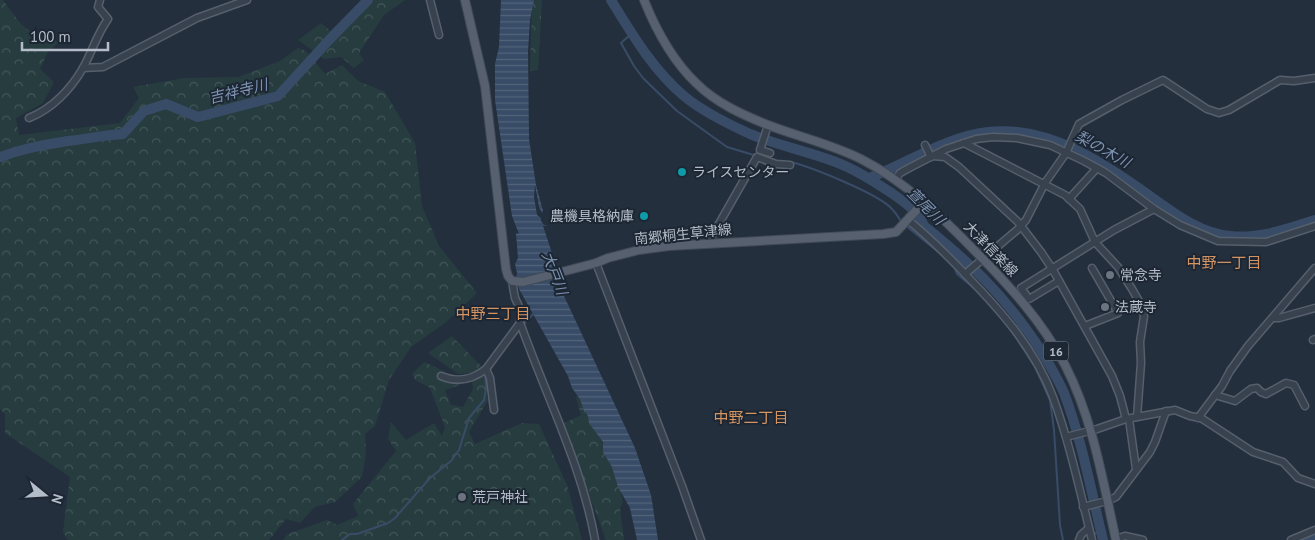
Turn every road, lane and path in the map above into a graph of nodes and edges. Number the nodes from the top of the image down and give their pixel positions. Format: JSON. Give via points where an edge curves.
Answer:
{"nodes":[{"id":1,"x":100,"y":0,"type":"edge"},
{"id":2,"x":247,"y":0,"type":"edge"},
{"id":3,"x":430,"y":0,"type":"edge"},
{"id":4,"x":465,"y":0,"type":"edge"},
{"id":5,"x":644,"y":0,"type":"edge"},
{"id":6,"x":439,"y":35,"type":"dead end"},
{"id":7,"x":83,"y":68,"type":"junction"},
{"id":8,"x":1315,"y":78,"type":"edge"},
{"id":9,"x":29,"y":118,"type":"dead end"},
{"id":10,"x":767,"y":128,"type":"junction"},
{"id":11,"x":964,"y":143,"type":"junction"},
{"id":12,"x":925,"y":144,"type":"dead end"},
{"id":13,"x":1066,"y":152,"type":"junction"},
{"id":14,"x":770,"y":153,"type":"dead end"},
{"id":15,"x":931,"y":156,"type":"junction"},
{"id":16,"x":790,"y":165,"type":"dead end"},
{"id":17,"x":1097,"y":168,"type":"junction"},
{"id":18,"x":892,"y":178,"type":"junction"},
{"id":19,"x":1045,"y":183,"type":"junction"},
{"id":20,"x":1069,"y":198,"type":"junction"},
{"id":21,"x":923,"y":203,"type":"junction"},
{"id":22,"x":1156,"y":209,"type":"junction"},
{"id":23,"x":909,"y":219,"type":"junction"},
{"id":24,"x":1021,"y":226,"type":"junction"},
{"id":25,"x":1315,"y":226,"type":"edge"},
{"id":26,"x":1095,"y":242,"type":"junction"},
{"id":27,"x":708,"y":243,"type":"junction"},
{"id":28,"x":981,"y":260,"type":"junction"},
{"id":29,"x":596,"y":263,"type":"junction"},
{"id":30,"x":1092,"y":268,"type":"dead end"},
{"id":31,"x":1315,"y":268,"type":"edge"},
{"id":32,"x":1053,"y":270,"type":"junction"},
{"id":33,"x":965,"y":274,"type":"junction"},
{"id":34,"x":1059,"y":281,"type":"junction"},
{"id":35,"x":514,"y":282,"type":"junction"},
{"id":36,"x":1022,"y":295,"type":"junction"},
{"id":37,"x":1315,"y":308,"type":"edge"},
{"id":38,"x":1273,"y":318,"type":"junction"},
{"id":39,"x":521,"y":326,"type":"junction"},
{"id":40,"x":1085,"y":326,"type":"junction"},
{"id":41,"x":486,"y":369,"type":"junction"},
{"id":42,"x":441,"y":376,"type":"dead end"},
{"id":43,"x":1215,"y":395,"type":"junction"},
{"id":44,"x":1305,"y":406,"type":"dead end"},
{"id":45,"x":494,"y":410,"type":"dead end"},
{"id":46,"x":1166,"y":411,"type":"junction"},
{"id":47,"x":1131,"y":418,"type":"junction"},
{"id":48,"x":1198,"y":418,"type":"junction"},
{"id":49,"x":1088,"y":431,"type":"junction"},
{"id":50,"x":1067,"y":436,"type":"junction"},
{"id":51,"x":1136,"y":469,"type":"junction"},
{"id":52,"x":1315,"y":484,"type":"edge"},
{"id":53,"x":1105,"y":502,"type":"junction"},
{"id":54,"x":1085,"y":506,"type":"junction"},
{"id":55,"x":1089,"y":528,"type":"junction"},
{"id":56,"x":1315,"y":530,"type":"edge"},
{"id":57,"x":595,"y":540,"type":"edge"},
{"id":58,"x":700,"y":540,"type":"edge"},
{"id":59,"x":1079,"y":540,"type":"edge"},
{"id":60,"x":1092,"y":540,"type":"edge"},
{"id":61,"x":1116,"y":540,"type":"edge"},
{"id":62,"x":1144,"y":540,"type":"edge"},
{"id":63,"x":1291,"y":540,"type":"edge"}],
"edges":[{"from":1,"to":7,"type":"street","via":[[98,6],[108,19]]},
{"from":2,"to":7,"type":"street","via":[[197,18],[103,67]]},
{"from":3,"to":6,"type":"street"},
{"from":4,"to":35,"type":"main road","via":[[485,86],[506,270]]},
{"from":5,"to":10,"type":"main road","name":"大津信楽線","number":"16","via":[[669,50],[696,84],[729,108]]},
{"from":7,"to":9,"type":"street","via":[[47,110]]},
{"from":8,"to":13,"type":"street","via":[[1280,80],[1219,113],[1207,109],[1163,80],[1079,124]]},
{"from":10,"to":14,"type":"street","via":[[760,150]]},
{"from":10,"to":18,"type":"main road","name":"大津信楽線","number":"16","via":[[835,148]]},
{"from":11,"to":13,"type":"street","via":[[992,137],[1017,138]]},
{"from":11,"to":15,"type":"street"},
{"from":11,"to":19,"type":"street"},
{"from":12,"to":15,"type":"street"},
{"from":13,"to":17,"type":"street"},
{"from":13,"to":19,"type":"street"},
{"from":15,"to":18,"type":"street"},
{"from":15,"to":24,"type":"street","via":[[945,157]]},
{"from":16,"to":27,"type":"street","via":[[757,157]]},
{"from":17,"to":20,"type":"street"},
{"from":17,"to":22,"type":"street"},
{"from":18,"to":21,"type":"main road","name":"大津信楽線","number":"16"},
{"from":19,"to":20,"type":"street"},
{"from":19,"to":24,"type":"street"},
{"from":20,"to":26,"type":"street","via":[[1080,208]]},
{"from":21,"to":23,"type":"main road","name":"南郷桐生草津線"},
{"from":21,"to":28,"type":"main road","name":"大津信楽線","number":"16"},
{"from":22,"to":25,"type":"street","via":[[1192,231],[1226,242],[1266,242]]},
{"from":22,"to":26,"type":"street"},
{"from":23,"to":27,"type":"main road","name":"南郷桐生草津線","via":[[896,232],[883,234]]},
{"from":23,"to":33,"type":"street"},
{"from":24,"to":28,"type":"street"},
{"from":24,"to":32,"type":"street"},
{"from":26,"to":32,"type":"street"},
{"from":26,"to":47,"type":"street","via":[[1118,267],[1140,303],[1144,316],[1141,363]]},
{"from":27,"to":29,"type":"main road","name":"南郷桐生草津線","via":[[639,250]]},
{"from":28,"to":33,"type":"street"},
{"from":28,"to":36,"type":"main road","name":"大津信楽線","number":"16"},
{"from":29,"to":35,"type":"main road","name":"南郷桐生草津線"},
{"from":29,"to":58,"type":"street"},
{"from":30,"to":40,"type":"street","via":[[1118,313]]},
{"from":31,"to":38,"type":"street"},
{"from":32,"to":34,"type":"street"},
{"from":32,"to":36,"type":"street","via":[[1021,288]]},
{"from":33,"to":50,"type":"street","via":[[1029,348],[1053,395]]},
{"from":34,"to":36,"type":"street","via":[[1029,299]]},
{"from":34,"to":40,"type":"street"},
{"from":35,"to":39,"type":"street"},
{"from":36,"to":49,"type":"main road","name":"大津信楽線","number":"16","via":[[1065,365]]},
{"from":37,"to":38,"type":"street"},
{"from":38,"to":43,"type":"street","via":[[1239,358]]},
{"from":39,"to":41,"type":"street"},
{"from":39,"to":57,"type":"street","via":[[578,477]]},
{"from":40,"to":47,"type":"street"},
{"from":41,"to":42,"type":"street","via":[[465,380]]},
{"from":41,"to":45,"type":"street"},
{"from":43,"to":44,"type":"street","via":[[1235,401],[1251,389],[1257,388],[1266,394],[1286,383],[1294,385]]},
{"from":43,"to":48,"type":"street"},
{"from":46,"to":47,"type":"street"},
{"from":46,"to":48,"type":"street","via":[[1175,410]]},
{"from":46,"to":51,"type":"street","via":[[1155,442]]},
{"from":47,"to":49,"type":"street"},
{"from":47,"to":51,"type":"street"},
{"from":48,"to":52,"type":"street","via":[[1211,423],[1253,452],[1283,462],[1298,478]]},
{"from":49,"to":50,"type":"street"},
{"from":49,"to":53,"type":"main road","name":"大津信楽線","number":"16"},
{"from":50,"to":54,"type":"street"},
{"from":51,"to":53,"type":"street","via":[[1116,497]]},
{"from":53,"to":54,"type":"street"},
{"from":53,"to":61,"type":"main road","name":"大津信楽線","number":"16"},
{"from":54,"to":55,"type":"street"},
{"from":55,"to":59,"type":"street"},
{"from":55,"to":60,"type":"street"},
{"from":56,"to":63,"type":"street"},
{"from":61,"to":62,"type":"street","via":[[1126,536]]}]}
